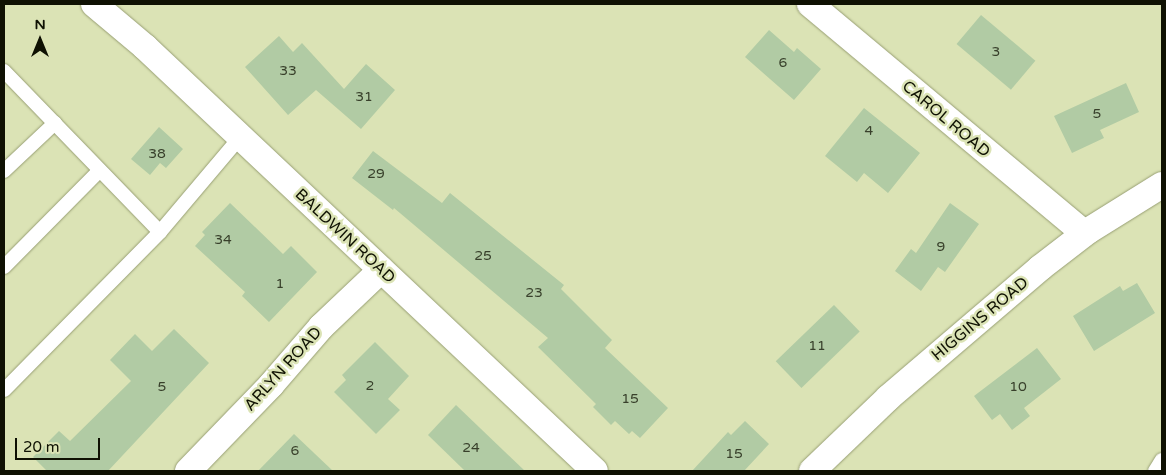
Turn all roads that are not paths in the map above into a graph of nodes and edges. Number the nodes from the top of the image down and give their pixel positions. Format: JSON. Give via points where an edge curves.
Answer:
{"nodes":[{"id":1,"x":94,"y":4,"type":"edge"},
{"id":2,"x":810,"y":4,"type":"edge"},
{"id":3,"x":4,"y":71,"type":"edge"},
{"id":4,"x":54,"y":123,"type":"junction"},
{"id":5,"x":240,"y":136,"type":"junction"},
{"id":6,"x":100,"y":170,"type":"junction"},
{"id":7,"x":4,"y":171,"type":"edge"},
{"id":8,"x":1162,"y":185,"type":"edge"},
{"id":9,"x":160,"y":232,"type":"junction"},
{"id":10,"x":1084,"y":233,"type":"junction"},
{"id":11,"x":4,"y":267,"type":"edge"},
{"id":12,"x":381,"y":270,"type":"junction"},
{"id":13,"x":4,"y":390,"type":"edge"},
{"id":14,"x":1162,"y":460,"type":"edge"},
{"id":15,"x":188,"y":471,"type":"edge"},
{"id":16,"x":595,"y":471,"type":"edge"},
{"id":17,"x":812,"y":471,"type":"edge"},
{"id":18,"x":1155,"y":471,"type":"edge"}],
"edges":[{"from":1,"to":5,"type":"street","name":"BALDWIN ROAD"},
{"from":2,"to":10,"type":"street","name":"CAROL ROAD"},
{"from":3,"to":4,"type":"lane"},
{"from":4,"to":6,"type":"lane"},
{"from":4,"to":7,"type":"lane"},
{"from":5,"to":9,"type":"lane"},
{"from":5,"to":12,"type":"street","name":"BALDWIN ROAD"},
{"from":6,"to":9,"type":"lane"},
{"from":6,"to":11,"type":"lane"},
{"from":8,"to":10,"type":"street","name":"HIGGINS ROAD"},
{"from":9,"to":13,"type":"lane"},
{"from":10,"to":17,"type":"street","name":"HIGGINS ROAD","via":[[977,320],[888,398]]},
{"from":12,"to":15,"type":"street","name":"ARLYN ROAD","via":[[321,327],[271,385]]},
{"from":12,"to":16,"type":"street","name":"BALDWIN ROAD"},
{"from":14,"to":18,"type":"lane"}]}
